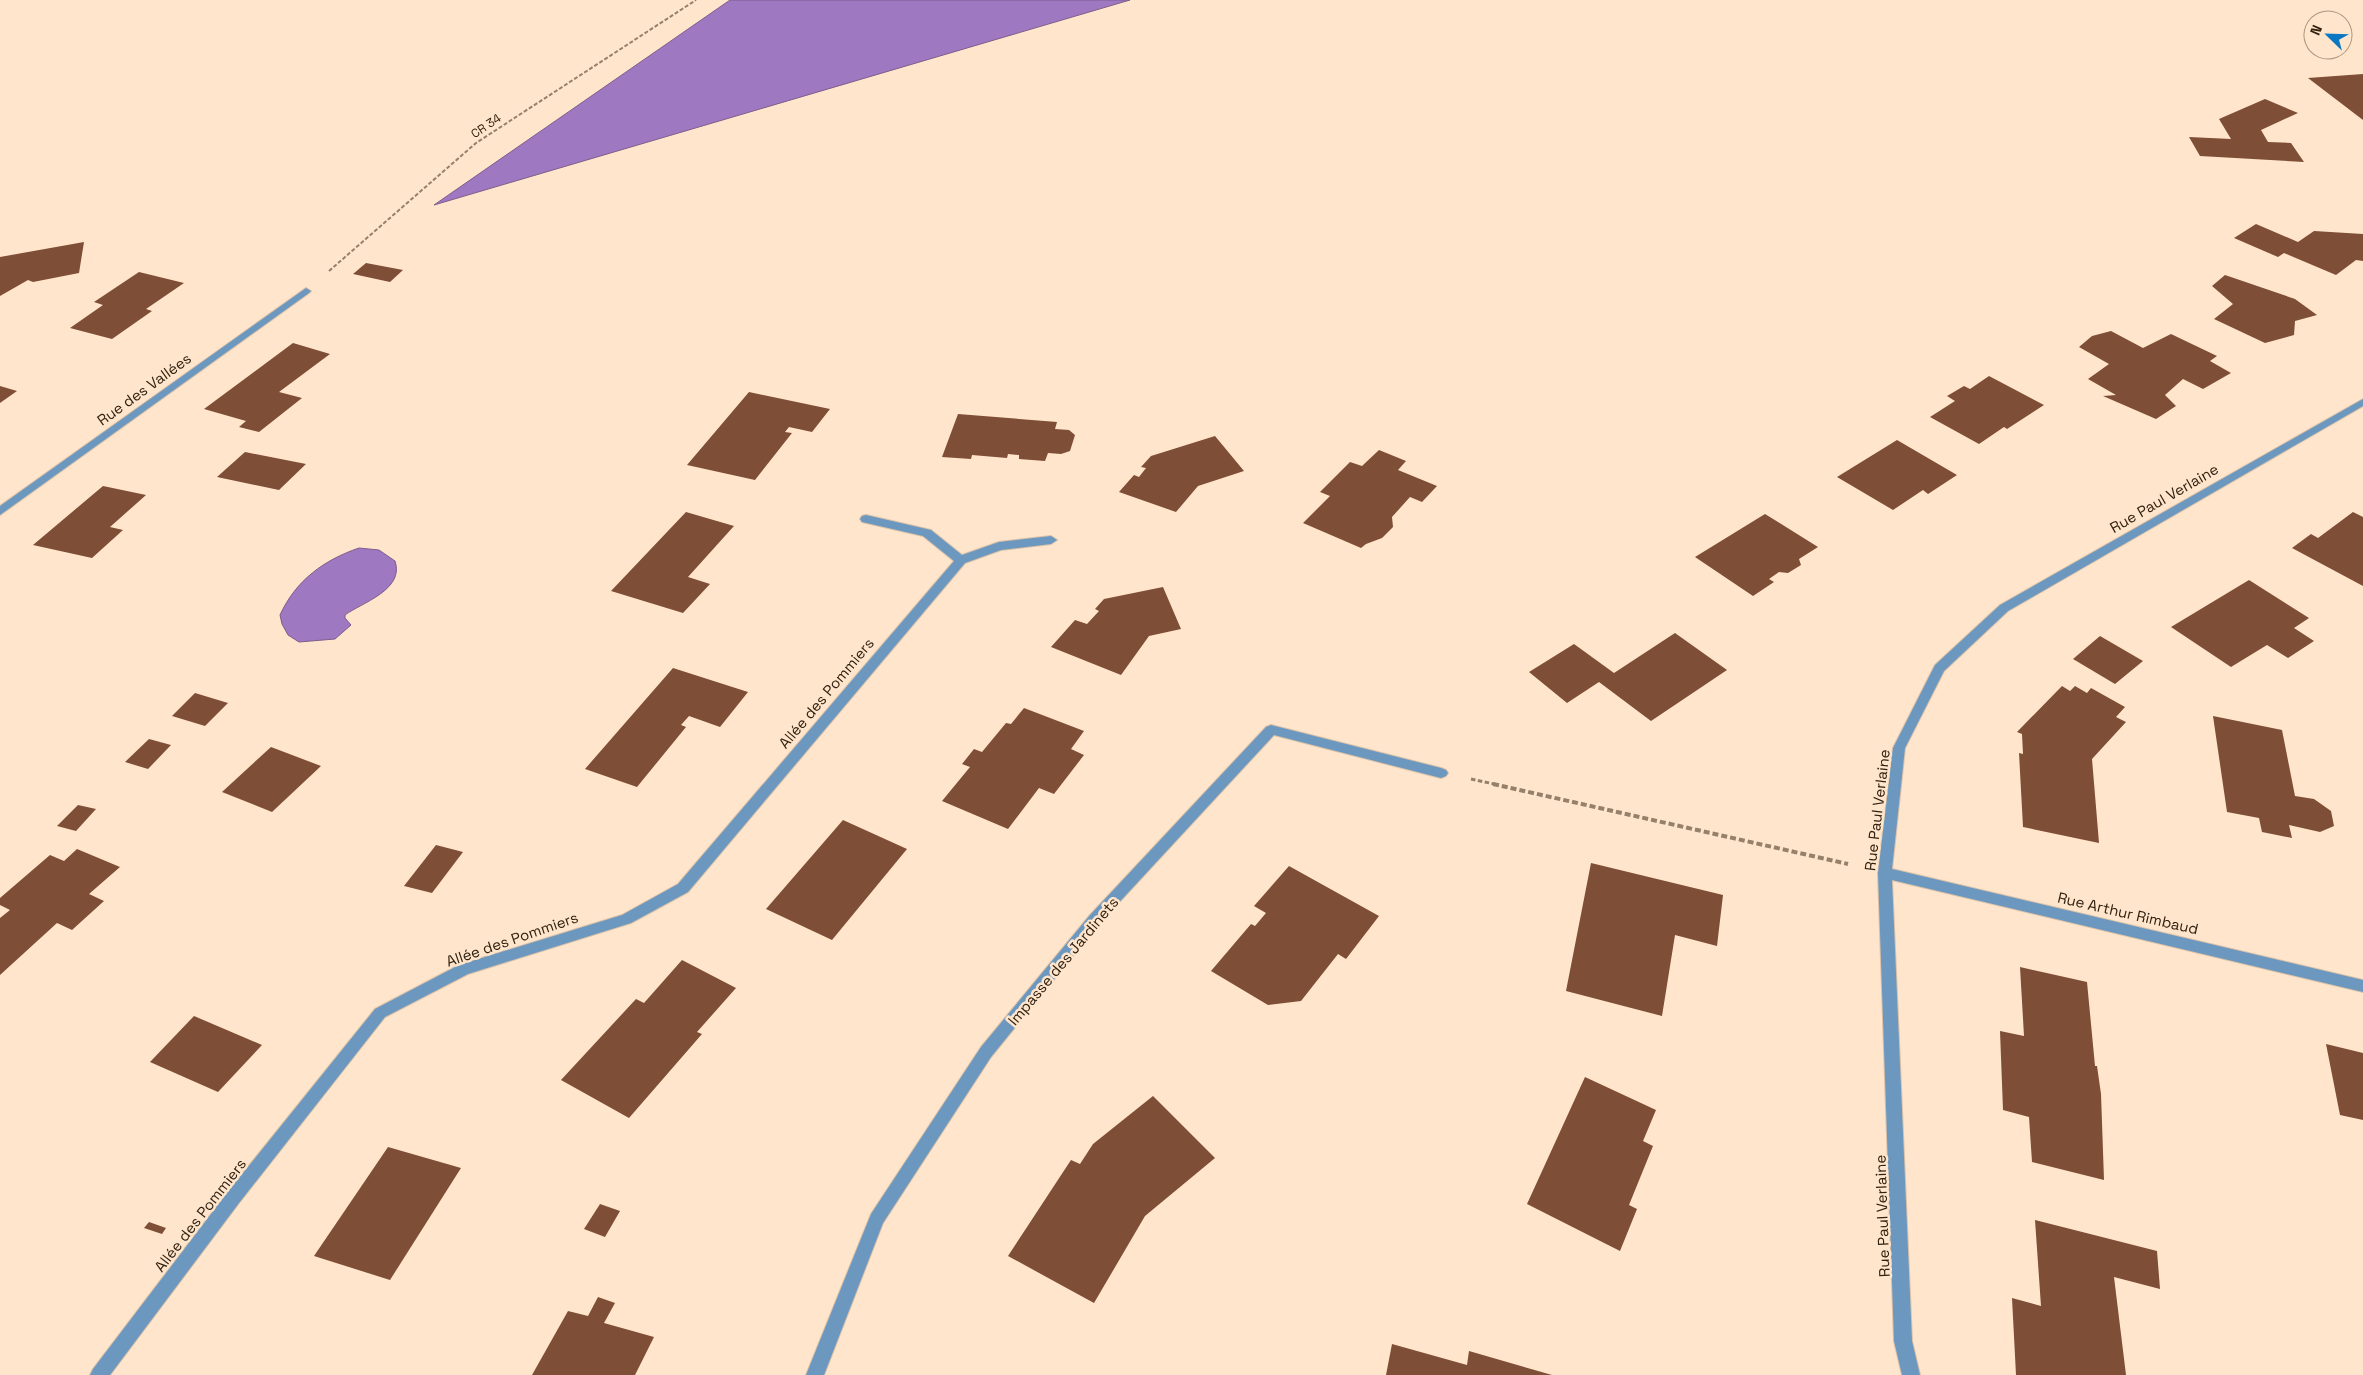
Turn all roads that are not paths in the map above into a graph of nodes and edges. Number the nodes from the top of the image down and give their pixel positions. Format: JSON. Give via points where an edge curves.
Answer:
{"nodes":[{"id":1,"x":306,"y":291,"type":"road end"},
{"id":2,"x":2363,"y":402,"type":"edge"},
{"id":3,"x":0,"y":511,"type":"edge"},
{"id":4,"x":866,"y":519,"type":"dead end"},
{"id":5,"x":1051,"y":540,"type":"dead end"},
{"id":6,"x":960,"y":560,"type":"junction"},
{"id":7,"x":1441,"y":773,"type":"road end"},
{"id":8,"x":1885,"y":873,"type":"junction"},
{"id":9,"x":2363,"y":986,"type":"edge"},
{"id":10,"x":98,"y":1375,"type":"edge"},
{"id":11,"x":814,"y":1375,"type":"edge"},
{"id":12,"x":1910,"y":1375,"type":"edge"}],
"edges":[{"from":1,"to":3,"type":"street","name":"Rue des Vallées"},
{"from":2,"to":8,"type":"street","name":"Rue Paul Verlaine","via":[[2004,608],[1939,668],[1899,748]]},
{"from":4,"to":6,"type":"street","via":[[927,533]]},
{"from":5,"to":6,"type":"street","via":[[999,546]]},
{"from":6,"to":10,"type":"street","name":"Allée des Pommiers","via":[[683,888],[626,919],[464,969],[380,1013]]},
{"from":7,"to":11,"type":"street","name":"Impasse des Jardinets","via":[[1270,730],[1095,919],[986,1052],[877,1219]]},
{"from":8,"to":9,"type":"street","name":"Rue Arthur Rimbaud"},
{"from":8,"to":12,"type":"street","name":"Rue Paul Verlaine","via":[[1903,1341]]}]}
